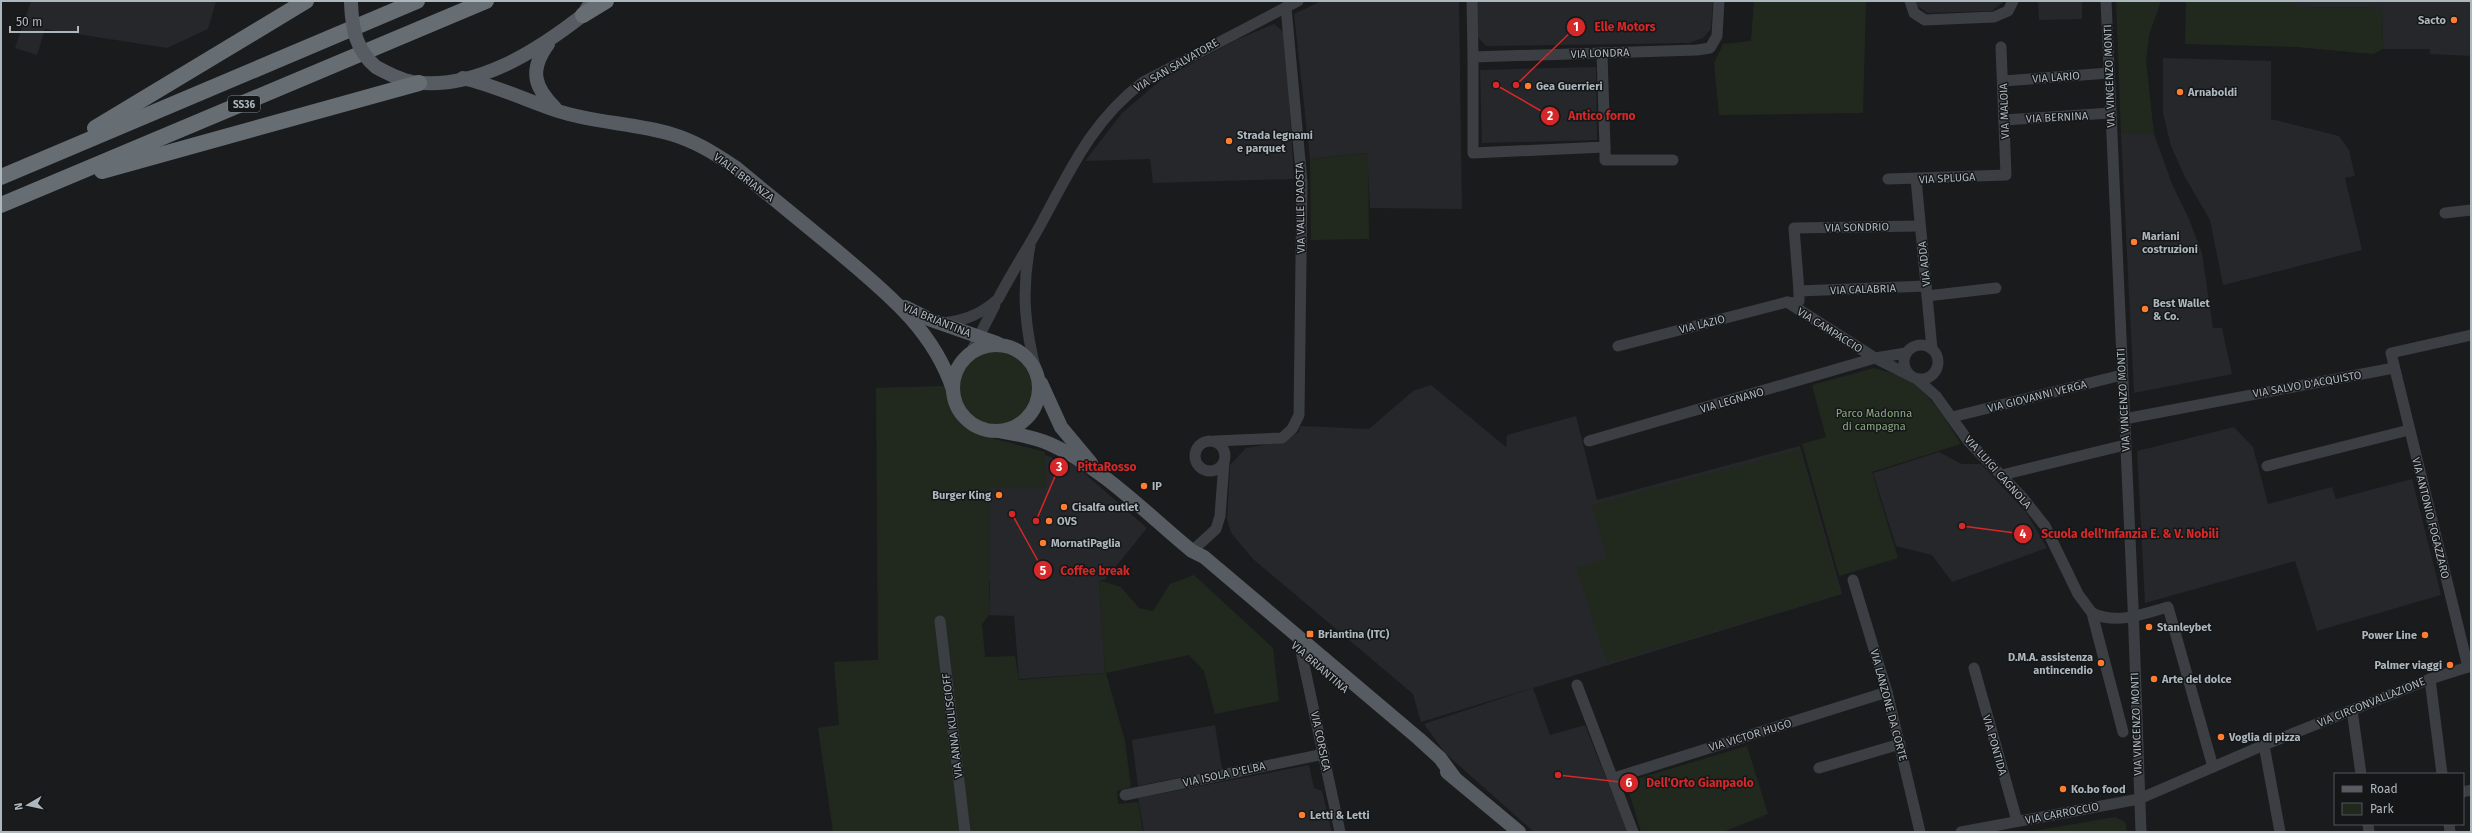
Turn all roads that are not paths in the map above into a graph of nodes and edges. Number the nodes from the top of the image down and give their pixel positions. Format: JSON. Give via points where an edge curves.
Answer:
{"nodes":[{"id":1,"x":306,"y":1,"type":"edge"},
{"id":2,"x":417,"y":1,"type":"edge"},
{"id":3,"x":486,"y":1,"type":"edge"},
{"id":4,"x":592,"y":1,"type":"edge"},
{"id":5,"x":606,"y":1,"type":"edge"},
{"id":6,"x":1298,"y":1,"type":"edge"},
{"id":7,"x":1472,"y":1,"type":"edge"},
{"id":8,"x":1719,"y":1,"type":"edge"},
{"id":9,"x":1910,"y":1,"type":"edge"},
{"id":10,"x":2013,"y":1,"type":"edge"},
{"id":11,"x":2106,"y":1,"type":"edge"},
{"id":12,"x":351,"y":2,"type":"edge"},
{"id":13,"x":1286,"y":7,"type":"junction"},
{"id":14,"x":583,"y":14,"type":"junction"},
{"id":15,"x":550,"y":40,"type":"junction"},
{"id":16,"x":2001,"y":47,"type":"dead end"},
{"id":17,"x":1602,"y":53,"type":"junction"},
{"id":18,"x":1473,"y":57,"type":"junction"},
{"id":19,"x":2109,"y":73,"type":"junction"},
{"id":20,"x":463,"y":78,"type":"junction"},
{"id":21,"x":2003,"y":81,"type":"junction"},
{"id":22,"x":419,"y":83,"type":"junction"},
{"id":23,"x":558,"y":111,"type":"junction"},
{"id":24,"x":2110,"y":114,"type":"junction"},
{"id":25,"x":2004,"y":120,"type":"junction"},
{"id":26,"x":1605,"y":147,"type":"junction"},
{"id":27,"x":44,"y":159,"type":"junction"},
{"id":28,"x":1673,"y":160,"type":"dead end"},
{"id":29,"x":2006,"y":175,"type":"joint"},
{"id":30,"x":1,"y":177,"type":"edge"},
{"id":31,"x":1916,"y":179,"type":"junction"},
{"id":32,"x":1888,"y":180,"type":"dead end"},
{"id":33,"x":50,"y":184,"type":"junction"},
{"id":34,"x":1,"y":205,"type":"edge"},
{"id":35,"x":2471,"y":210,"type":"edge"},
{"id":36,"x":2445,"y":213,"type":"dead end"},
{"id":37,"x":1920,"y":226,"type":"junction"},
{"id":38,"x":1031,"y":242,"type":"junction"},
{"id":39,"x":1996,"y":288,"type":"dead end"},
{"id":40,"x":1800,"y":291,"type":"junction"},
{"id":41,"x":1926,"y":291,"type":"junction"},
{"id":42,"x":998,"y":299,"type":"junction"},
{"id":43,"x":1786,"y":302,"type":"junction"},
{"id":44,"x":899,"y":304,"type":"junction"},
{"id":45,"x":941,"y":323,"type":"junction"},
{"id":46,"x":2471,"y":335,"type":"edge"},
{"id":47,"x":978,"y":336,"type":"junction"},
{"id":48,"x":1004,"y":345,"type":"junction"},
{"id":49,"x":1618,"y":346,"type":"dead end"},
{"id":50,"x":1932,"y":348,"type":"junction"},
{"id":51,"x":1906,"y":352,"type":"junction"},
{"id":52,"x":970,"y":354,"type":"junction"},
{"id":53,"x":1875,"y":358,"type":"junction"},
{"id":54,"x":1936,"y":368,"type":"junction"},
{"id":55,"x":2394,"y":368,"type":"junction"},
{"id":56,"x":1037,"y":375,"type":"junction"},
{"id":57,"x":2122,"y":376,"type":"junction"},
{"id":58,"x":1913,"y":377,"type":"junction"},
{"id":59,"x":953,"y":390,"type":"junction"},
{"id":60,"x":1936,"y":396,"type":"junction"},
{"id":61,"x":1952,"y":417,"type":"junction"},
{"id":62,"x":2124,"y":419,"type":"junction"},
{"id":63,"x":2409,"y":430,"type":"junction"},
{"id":64,"x":999,"y":431,"type":"junction"},
{"id":65,"x":1256,"y":440,"type":"junction"},
{"id":66,"x":1215,"y":441,"type":"junction"},
{"id":67,"x":1589,"y":441,"type":"dead end"},
{"id":68,"x":2125,"y":445,"type":"junction"},
{"id":69,"x":1225,"y":460,"type":"junction"},
{"id":70,"x":2267,"y":466,"type":"dead end"},
{"id":71,"x":1207,"y":471,"type":"junction"},
{"id":72,"x":2002,"y":475,"type":"junction"},
{"id":73,"x":1103,"y":477,"type":"junction"},
{"id":74,"x":1222,"y":494,"type":"junction"},
{"id":75,"x":1192,"y":551,"type":"junction"},
{"id":76,"x":1852,"y":580,"type":"dead end"},
{"id":77,"x":2092,"y":613,"type":"junction"},
{"id":78,"x":2134,"y":616,"type":"junction"},
{"id":79,"x":940,"y":621,"type":"dead end"},
{"id":80,"x":1301,"y":651,"type":"junction"},
{"id":81,"x":2469,"y":666,"type":"edge"},
{"id":82,"x":1974,"y":668,"type":"dead end"},
{"id":83,"x":2430,"y":679,"type":"junction"},
{"id":84,"x":1577,"y":686,"type":"dead end"},
{"id":85,"x":1888,"y":692,"type":"junction"},
{"id":86,"x":2352,"y":710,"type":"junction"},
{"id":87,"x":2123,"y":732,"type":"dead end"},
{"id":88,"x":1900,"y":744,"type":"junction"},
{"id":89,"x":2264,"y":745,"type":"junction"},
{"id":90,"x":1324,"y":754,"type":"junction"},
{"id":91,"x":2213,"y":767,"type":"junction"},
{"id":92,"x":1819,"y":768,"type":"dead end"},
{"id":93,"x":2361,"y":773,"type":"edge"},
{"id":94,"x":2442,"y":773,"type":"edge"},
{"id":95,"x":1454,"y":777,"type":"junction"},
{"id":96,"x":1614,"y":778,"type":"junction"},
{"id":97,"x":1125,"y":795,"type":"dead end"},
{"id":98,"x":2139,"y":799,"type":"junction"},
{"id":99,"x":2017,"y":821,"type":"junction"},
{"id":100,"x":965,"y":832,"type":"edge"},
{"id":101,"x":1340,"y":832,"type":"edge"},
{"id":102,"x":1519,"y":832,"type":"edge"},
{"id":103,"x":1633,"y":832,"type":"edge"},
{"id":104,"x":1920,"y":832,"type":"edge"},
{"id":105,"x":1961,"y":832,"type":"edge"},
{"id":106,"x":2141,"y":832,"type":"edge"},
{"id":107,"x":2280,"y":832,"type":"edge"}],
"edges":[{"from":1,"to":27,"type":"highway"},
{"from":2,"to":27,"type":"highway","number":"SS36"},
{"from":3,"to":33,"type":"highway","number":"SS36"},
{"from":4,"to":14,"type":"main road"},
{"from":5,"to":14,"type":"highway"},
{"from":6,"to":13,"type":"street","name":"VIA SAN SALVATORE"},
{"from":7,"to":18,"type":"street"},
{"from":8,"to":17,"type":"street","name":"VIA LONDRA","via":[[1717,36],[1710,48]]},
{"from":9,"to":10,"type":"street","via":[[1914,13],[1925,20],[1994,17],[2008,11]]},
{"from":11,"to":19,"type":"street","name":"VIA VINCENZO MONTI"},
{"from":12,"to":22,"type":"main road","bridge":true,"via":[[354,34],[366,59],[394,76]]},
{"from":13,"to":38,"type":"street","name":"VIA SAN SALVATORE","via":[[1143,82],[1123,97],[1093,131]]},
{"from":13,"to":65,"type":"street","name":"VIA VALLE D'AOSTA","via":[[1302,183],[1299,415],[1292,429],[1282,438]]},
{"from":14,"to":15,"type":"main road"},
{"from":15,"to":20,"type":"main road","via":[[508,64]]},
{"from":15,"to":23,"type":"main road","via":[[538,60],[536,75],[544,96]]},
{"from":16,"to":21,"type":"street","name":"VIA MALOIA"},
{"from":17,"to":18,"type":"street","name":"VIA LONDRA"},
{"from":17,"to":26,"type":"street"},
{"from":18,"to":26,"type":"street","via":[[1474,153]]},
{"from":19,"to":21,"type":"street","name":"VIA LARIO"},
{"from":19,"to":24,"type":"street","name":"VIA VINCENZO MONTI"},
{"from":20,"to":22,"type":"main road"},
{"from":20,"to":23,"type":"main road","name":"VIALE BRIANZA","via":[[494,86]]},
{"from":21,"to":25,"type":"street","name":"VIA MALOIA"},
{"from":22,"to":33,"type":"highway","via":[[162,156]]},
{"from":23,"to":44,"type":"main road","name":"VIALE BRIANZA","via":[[669,133],[698,144],[735,167]]},
{"from":24,"to":25,"type":"street","name":"VIA BERNINA"},
{"from":24,"to":57,"type":"street","name":"VIA VINCENZO MONTI"},
{"from":25,"to":29,"type":"street","name":"VIA MALOIA"},
{"from":26,"to":28,"type":"street","via":[[1605,160]]},
{"from":27,"to":30,"type":"highway","number":"SS36"},
{"from":29,"to":31,"type":"street","name":"VIA SPLUGA"},
{"from":31,"to":32,"type":"street","name":"VIA SPLUGA"},
{"from":31,"to":37,"type":"street","name":"VIA ADDA"},
{"from":33,"to":34,"type":"highway","number":"SS36"},
{"from":35,"to":36,"type":"street"},
{"from":37,"to":40,"type":"street","name":"VIA SONDRIO","via":[[1794,228]]},
{"from":37,"to":41,"type":"street","name":"VIA ADDA"},
{"from":38,"to":42,"type":"street","name":"VIA SAN SALVATORE"},
{"from":38,"to":56,"type":"street","name":"VIA SAN SALVATORE","via":[[1024,295],[1028,341]]},
{"from":39,"to":41,"type":"street","name":"VIA CALABRIA"},
{"from":40,"to":41,"type":"street","name":"VIA CALABRIA"},
{"from":40,"to":43,"type":"street","name":"VIA LAZIO","via":[[1799,301]]},
{"from":41,"to":50,"type":"street","name":"VIA ADDA"},
{"from":42,"to":45,"type":"street","name":"VIA SAN SALVATORE","via":[[974,317]]},
{"from":42,"to":47,"type":"street","name":"VIA SAN SALVATORE"},
{"from":43,"to":49,"type":"street","name":"VIA LAZIO"},
{"from":43,"to":53,"type":"street","name":"VIA CAMPACCIO"},
{"from":44,"to":45,"type":"main road","name":"VIA BRIANTINA"},
{"from":44,"to":59,"type":"main road","name":"VIA BRIANTINA","via":[[935,350]]},
{"from":45,"to":47,"type":"main road","name":"VIA BRIANTINA"},
{"from":46,"to":55,"type":"street","via":[[2391,353]]},
{"from":47,"to":48,"type":"main road","name":"VIA BRIANTINA"},
{"from":47,"to":52,"type":"street","name":"VIA SAN SALVATORE"},
{"from":48,"to":52,"type":"main road","via":[[988,345]]},
{"from":48,"to":56,"type":"main road","via":[[1018,350],[1030,361]]},
{"from":50,"to":51,"type":"street","via":[[1925,345],[1916,346]]},
{"from":50,"to":54,"type":"street","via":[[1937,357]]},
{"from":51,"to":53,"type":"street","name":"VIA CAMPACCIO"},
{"from":51,"to":58,"type":"street","via":[[1904,365]]},
{"from":52,"to":59,"type":"main road","via":[[957,369]]},
{"from":53,"to":58,"type":"street","name":"VIA CAMPACCIO"},
{"from":53,"to":67,"type":"street","name":"VIA LEGNANO"},
{"from":54,"to":58,"type":"street","via":[[1929,377]]},
{"from":54,"to":60,"type":"street"},
{"from":55,"to":62,"type":"street","name":"VIA SALVO D'ACQUISTO"},
{"from":55,"to":63,"type":"street","name":"VIA ANTONIO FOGAZZARO"},
{"from":56,"to":64,"type":"main road","via":[[1039,395],[1033,410],[1014,427]]},
{"from":56,"to":73,"type":"main road","name":"VIA BRIANTINA","via":[[1061,427]]},
{"from":57,"to":61,"type":"street","name":"VIA GIOVANNI VERGA"},
{"from":57,"to":62,"type":"street","name":"VIA VINCENZO MONTI"},
{"from":58,"to":60,"type":"street","name":"VIA LUIGI CAGNOLA"},
{"from":59,"to":64,"type":"main road","via":[[959,411],[969,422],[988,430]]},
{"from":60,"to":61,"type":"street","name":"VIA LUIGI CAGNOLA"},
{"from":61,"to":72,"type":"street","name":"VIA LUIGI CAGNOLA","via":[[1969,442]]},
{"from":62,"to":68,"type":"street","name":"VIA VINCENZO MONTI"},
{"from":63,"to":70,"type":"street"},
{"from":63,"to":81,"type":"street","name":"VIA ANTONIO FOGAZZARO"},
{"from":64,"to":73,"type":"main road","name":"VIA BRIANTINA","via":[[1049,444]]},
{"from":65,"to":66,"type":"street"},
{"from":65,"to":69,"type":"street","via":[[1238,447]]},
{"from":66,"to":69,"type":"street","via":[[1223,447]]},
{"from":66,"to":71,"type":"street","via":[[1204,441],[1195,452],[1199,466]]},
{"from":68,"to":72,"type":"street"},
{"from":68,"to":78,"type":"street","name":"VIA VINCENZO MONTI"},
{"from":69,"to":71,"type":"street","via":[[1217,470]]},
{"from":69,"to":74,"type":"street"},
{"from":71,"to":74,"type":"street"},
{"from":72,"to":77,"type":"street","name":"VIA LUIGI CAGNOLA","via":[[2045,526],[2078,594]]},
{"from":73,"to":75,"type":"main road","name":"VIA BRIANTINA"},
{"from":74,"to":75,"type":"street","via":[[1216,529]]},
{"from":75,"to":80,"type":"main road","name":"VIA BRIANTINA","via":[[1198,561]]},
{"from":75,"to":95,"type":"main road","name":"VIA BRIANTINA","via":[[1204,557],[1418,738],[1440,758]]},
{"from":76,"to":85,"type":"street","name":"VIA LANZONE DA CORTE"},
{"from":77,"to":78,"type":"street","via":[[2105,619]]},
{"from":77,"to":87,"type":"street","name":"VIA LUIGI CAGNOLA"},
{"from":78,"to":91,"type":"street","via":[[2168,607]]},
{"from":78,"to":98,"type":"street","name":"VIA VINCENZO MONTI"},
{"from":79,"to":100,"type":"street","name":"VIA ANNA KULISCIOFF"},
{"from":80,"to":90,"type":"street","name":"VIA CORSICA"},
{"from":80,"to":95,"type":"main road","name":"VIA BRIANTINA"},
{"from":81,"to":83,"type":"street","name":"VIA CIRCONVALLAZIONE"},
{"from":82,"to":99,"type":"street","name":"VIA PONTIDA"},
{"from":83,"to":86,"type":"street","name":"VIA CIRCONVALLAZIONE"},
{"from":83,"to":94,"type":"street"},
{"from":84,"to":96,"type":"street"},
{"from":85,"to":88,"type":"street","name":"VIA LANZONE DA CORTE"},
{"from":85,"to":96,"type":"street","name":"VIA VICTOR HUGO"},
{"from":86,"to":89,"type":"street","name":"VIA CIRCONVALLAZIONE"},
{"from":86,"to":93,"type":"street"},
{"from":88,"to":92,"type":"street"},
{"from":88,"to":104,"type":"street","name":"VIA LANZONE DA CORTE"},
{"from":89,"to":91,"type":"street","name":"VIA CIRCONVALLAZIONE"},
{"from":89,"to":107,"type":"street"},
{"from":90,"to":97,"type":"street","name":"VIA ISOLA D'ELBA"},
{"from":90,"to":101,"type":"street","name":"VIA CORSICA"},
{"from":91,"to":98,"type":"street","name":"VIA CIRCONVALLAZIONE"},
{"from":95,"to":102,"type":"main road","name":"VIA BRIANTINA"},
{"from":96,"to":103,"type":"street"},
{"from":98,"to":99,"type":"street","name":"VIA CARROCCIO"},
{"from":98,"to":106,"type":"street","name":"VIA VINCENZO MONTI"},
{"from":99,"to":105,"type":"street","name":"VIA CARROCCIO"}]}
